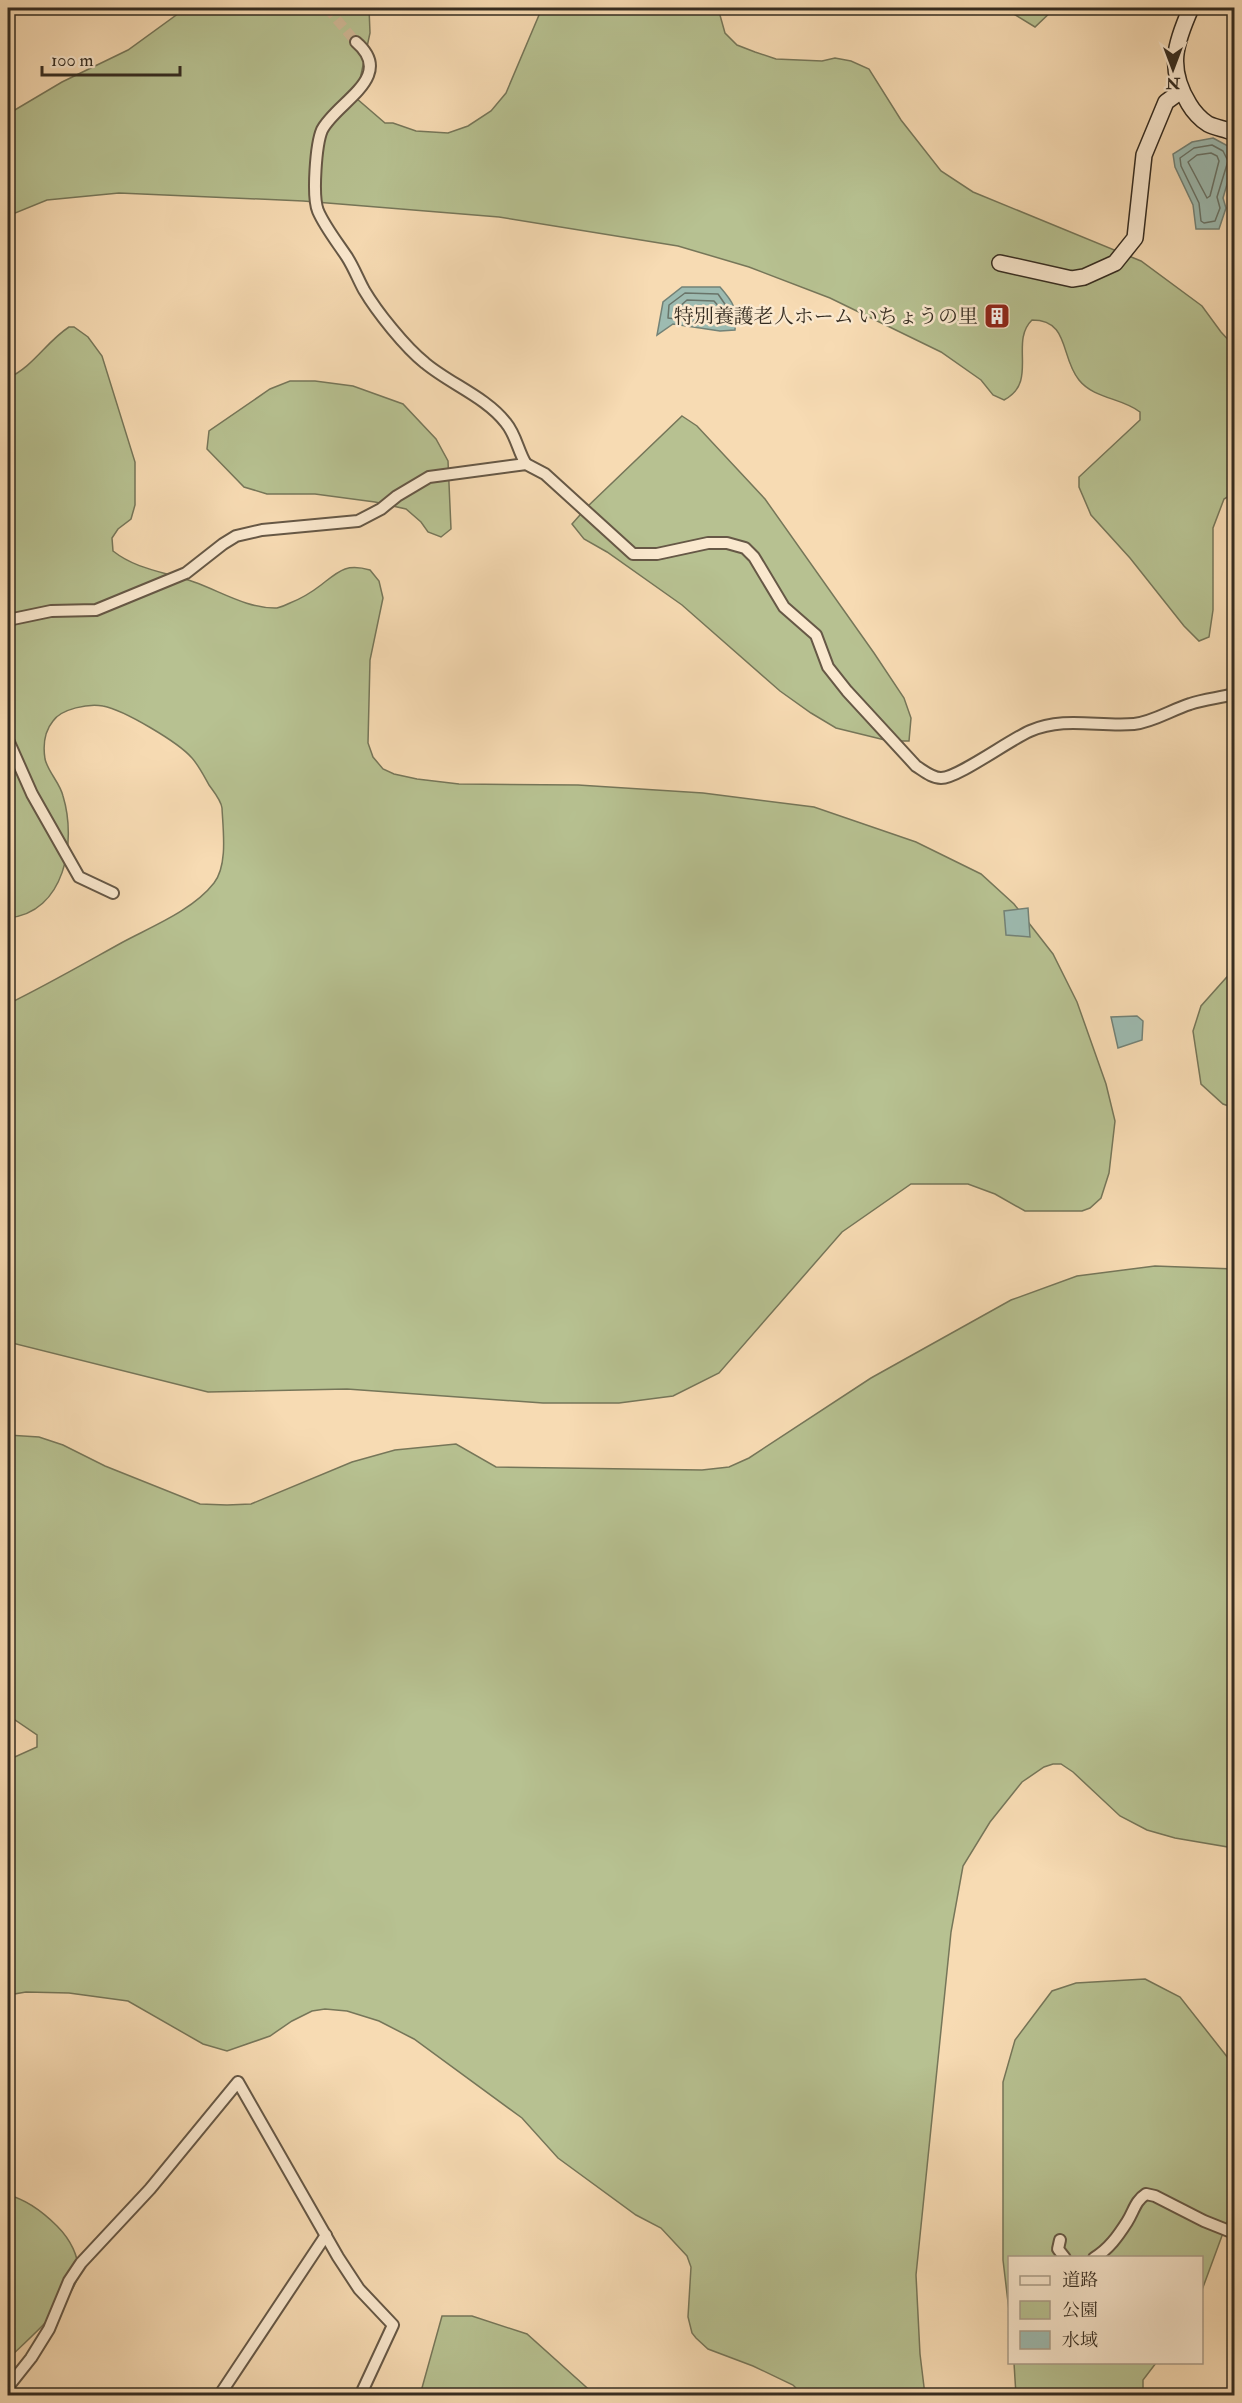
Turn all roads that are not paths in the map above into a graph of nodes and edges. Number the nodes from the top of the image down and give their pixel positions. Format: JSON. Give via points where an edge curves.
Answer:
{"nodes":[{"id":1,"x":1191,"y":8,"type":"edge"},
{"id":2,"x":356,"y":42,"type":"tunnel mouth"},
{"id":3,"x":1181,"y":91,"type":"junction"},
{"id":4,"x":1234,"y":132,"type":"edge"},
{"id":5,"x":1000,"y":263,"type":"dead end"},
{"id":6,"x":526,"y":464,"type":"junction"},
{"id":7,"x":8,"y":620,"type":"edge"},
{"id":8,"x":1234,"y":694,"type":"edge"},
{"id":9,"x":8,"y":740,"type":"edge"},
{"id":10,"x":113,"y":893,"type":"dead end"},
{"id":11,"x":1234,"y":2233,"type":"edge"},
{"id":12,"x":326,"y":2235,"type":"junction"},
{"id":13,"x":1060,"y":2240,"type":"dead end"},
{"id":14,"x":1063,"y":2256,"type":"edge"},
{"id":15,"x":1097,"y":2256,"type":"edge"},
{"id":16,"x":8,"y":2387,"type":"edge"},
{"id":17,"x":219,"y":2396,"type":"edge"},
{"id":18,"x":360,"y":2396,"type":"edge"}],
"edges":[{"from":1,"to":3,"type":"street","via":[[1180,33],[1174,63]]},
{"from":2,"to":6,"type":"street","via":[[369,61],[369,73],[364,85],[322,130],[314,189],[317,210],[367,295],[401,340],[425,364],[506,422]]},
{"from":3,"to":4,"type":"street","via":[[1206,123]]},
{"from":3,"to":5,"type":"street","via":[[1166,102],[1153,129],[1144,155],[1135,238],[1115,263],[1072,279]]},
{"from":6,"to":7,"type":"street","via":[[429,477],[358,521],[237,536],[186,573],[96,610],[51,610]]},
{"from":6,"to":8,"type":"street","via":[[545,474],[633,555],[708,543],[745,548],[784,607],[816,635],[828,667],[847,691],[916,766],[940,778],[1030,730],[1050,724],[1136,724],[1191,704]]},
{"from":9,"to":10,"type":"street","via":[[32,794],[80,877]]},
{"from":11,"to":15,"type":"street","via":[[1146,2194],[1139,2198],[1112,2245]]},
{"from":12,"to":16,"type":"street","via":[[238,2082],[150,2189],[81,2263],[31,2358]]},
{"from":12,"to":17,"type":"street"},
{"from":12,"to":18,"type":"street","via":[[359,2289],[393,2325]]},
{"from":13,"to":14,"type":"street","via":[[1058,2249]]}]}
